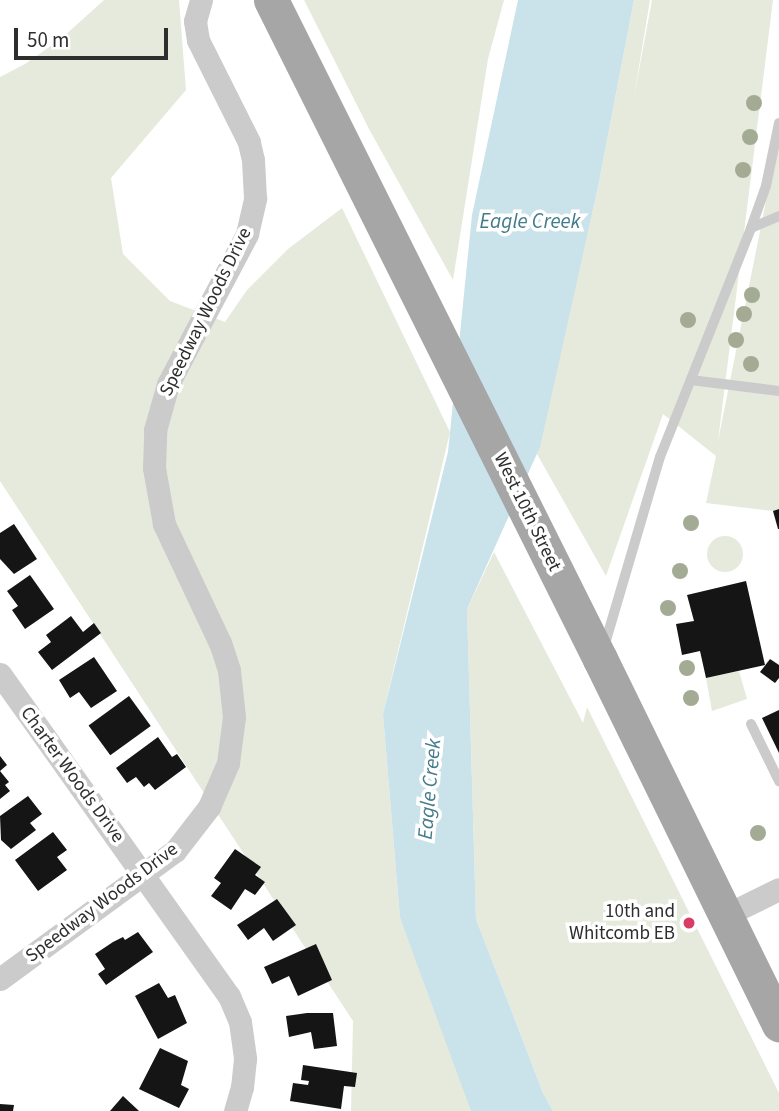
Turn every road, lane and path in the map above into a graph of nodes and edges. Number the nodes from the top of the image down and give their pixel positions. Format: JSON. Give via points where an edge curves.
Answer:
{"nodes":[{"id":1,"x":201,"y":0,"type":"edge"},
{"id":2,"x":271,"y":0,"type":"edge"},
{"id":3,"x":779,"y":123,"type":"edge"},
{"id":4,"x":779,"y":216,"type":"edge"},
{"id":5,"x":751,"y":228,"type":"junction"},
{"id":6,"x":691,"y":380,"type":"junction"},
{"id":7,"x":779,"y":391,"type":"edge"},
{"id":8,"x":600,"y":659,"type":"junction"},
{"id":9,"x":0,"y":674,"type":"edge"},
{"id":10,"x":751,"y":724,"type":"dead end"},
{"id":11,"x":779,"y":781,"type":"edge"},
{"id":12,"x":144,"y":876,"type":"junction"},
{"id":13,"x":779,"y":889,"type":"edge"},
{"id":14,"x":724,"y":916,"type":"junction"},
{"id":15,"x":0,"y":979,"type":"edge"},
{"id":16,"x":779,"y":1025,"type":"edge"},
{"id":17,"x":235,"y":1111,"type":"edge"}],
"edges":[{"from":1,"to":12,"type":"street","name":"Speedway Woods Drive","via":[[195,21],[198,40],[248,142],[256,198],[247,234],[168,384],[155,430],[154,468],[164,524],[229,670],[233,726],[228,763],[209,807],[188,838]]},
{"from":2,"to":8,"type":"main road","name":"West 10th Street"},
{"from":3,"to":5,"type":"lane","via":[[766,187]]},
{"from":4,"to":5,"type":"lane"},
{"from":5,"to":6,"type":"lane"},
{"from":6,"to":7,"type":"lane"},
{"from":6,"to":8,"type":"lane","via":[[660,457]]},
{"from":8,"to":14,"type":"main road","name":"West 10th Street"},
{"from":9,"to":12,"type":"street","name":"Charter Woods Drive"},
{"from":10,"to":11,"type":"lane"},
{"from":12,"to":15,"type":"street","name":"Speedway Woods Drive"},
{"from":12,"to":17,"type":"street","name":"Charter Woods Drive","via":[[237,1013],[244,1059]]},
{"from":13,"to":14,"type":"street"},
{"from":14,"to":16,"type":"main road","name":"West 10th Street"}]}
